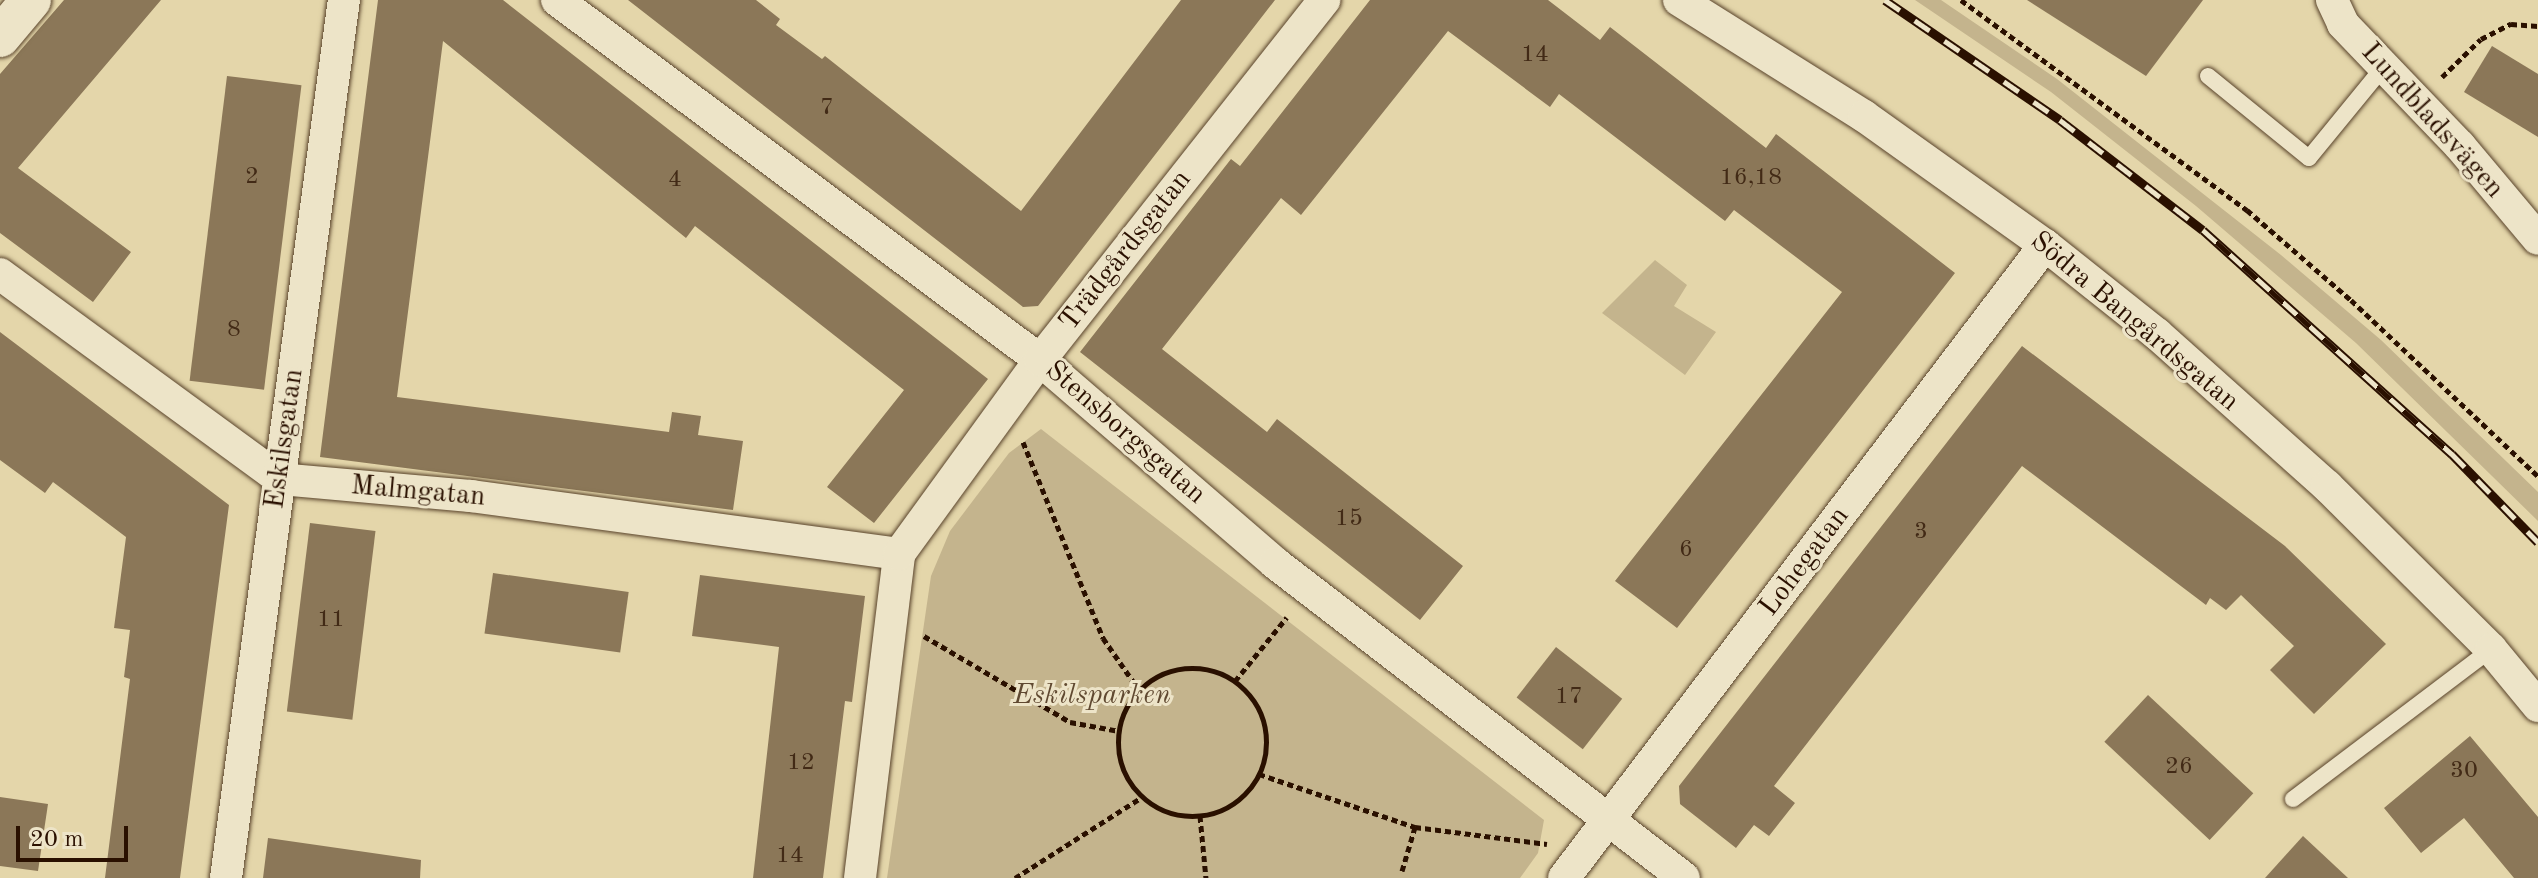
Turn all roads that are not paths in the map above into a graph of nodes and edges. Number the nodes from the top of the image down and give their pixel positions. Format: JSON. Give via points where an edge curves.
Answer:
{"nodes":[{"id":1,"x":31,"y":0,"type":"edge"},
{"id":2,"x":344,"y":0,"type":"edge"},
{"id":3,"x":557,"y":0,"type":"edge"},
{"id":4,"x":1324,"y":0,"type":"edge"},
{"id":5,"x":1679,"y":0,"type":"edge"},
{"id":6,"x":2332,"y":0,"type":"edge"},
{"id":7,"x":0,"y":37,"type":"edge"},
{"id":8,"x":2385,"y":65,"type":"junction"},
{"id":9,"x":2208,"y":76,"type":"dead end"},
{"id":10,"x":2538,"y":239,"type":"edge"},
{"id":11,"x":2045,"y":245,"type":"junction"},
{"id":12,"x":0,"y":274,"type":"edge"},
{"id":13,"x":1040,"y":360,"type":"junction"},
{"id":14,"x":280,"y":479,"type":"junction"},
{"id":15,"x":899,"y":554,"type":"junction"},
{"id":16,"x":2491,"y":649,"type":"junction"},
{"id":17,"x":2538,"y":706,"type":"edge"},
{"id":18,"x":2293,"y":799,"type":"dead end"},
{"id":19,"x":1610,"y":820,"type":"junction"},
{"id":20,"x":1568,"y":873,"type":"edge"},
{"id":21,"x":226,"y":878,"type":"edge"},
{"id":22,"x":860,"y":878,"type":"edge"},
{"id":23,"x":1684,"y":878,"type":"edge"}],
"edges":[{"from":1,"to":7,"type":"street"},
{"from":2,"to":14,"type":"street","name":"Eskilsgatan"},
{"from":3,"to":13,"type":"street","name":"Stensborgsgatan"},
{"from":4,"to":13,"type":"street","name":"Trädgårdsgatan"},
{"from":5,"to":11,"type":"street","name":"Södra Bangårdsgatan","via":[[1864,116]]},
{"from":6,"to":8,"type":"street","name":"Lundbladsvägen","via":[[2343,24]]},
{"from":8,"to":9,"type":"lane","via":[[2309,158]]},
{"from":8,"to":10,"type":"street","name":"Lundbladsvägen"},
{"from":11,"to":16,"type":"street","name":"Södra Bangårdsgatan","via":[[2157,334],[2316,476]]},
{"from":11,"to":19,"type":"street","name":"Lohegatan"},
{"from":12,"to":14,"type":"street"},
{"from":13,"to":15,"type":"street","name":"Trädgårdsgatan"},
{"from":13,"to":19,"type":"street","name":"Stensborgsgatan","via":[[1309,590]]},
{"from":14,"to":15,"type":"street","name":"Malmgatan","via":[[471,496]]},
{"from":14,"to":21,"type":"street","name":"Eskilsgatan"},
{"from":15,"to":22,"type":"street","name":"Trädgårdsgatan"},
{"from":16,"to":17,"type":"street","name":"Södra Bangårdsgatan"},
{"from":16,"to":18,"type":"lane"},
{"from":19,"to":20,"type":"street","name":"Lohegatan"},
{"from":19,"to":23,"type":"street","name":"Stensborgsgatan"}]}
